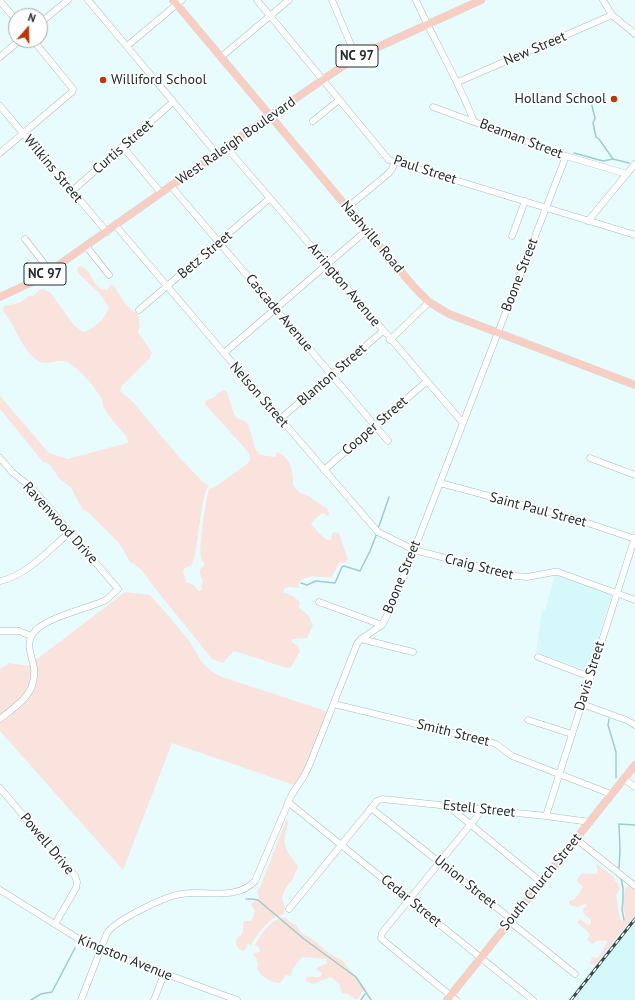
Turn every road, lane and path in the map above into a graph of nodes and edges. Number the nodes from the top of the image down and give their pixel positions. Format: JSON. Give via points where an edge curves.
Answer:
{"nodes":[{"id":1,"x":68,"y":0,"type":"edge"},
{"id":2,"x":88,"y":0,"type":"edge"},
{"id":3,"x":257,"y":0,"type":"edge"},
{"id":4,"x":289,"y":0,"type":"edge"},
{"id":5,"x":332,"y":0,"type":"edge"},
{"id":6,"x":416,"y":0,"type":"edge"},
{"id":7,"x":480,"y":0,"type":"edge"},
{"id":8,"x":603,"y":0,"type":"edge"},
{"id":9,"x":0,"y":1,"type":"edge"},
{"id":10,"x":177,"y":2,"type":"edge"},
{"id":11,"x":8,"y":10,"type":"edge"},
{"id":12,"x":612,"y":15,"type":"junction"},
{"id":13,"x":48,"y":16,"type":"edge"},
{"id":14,"x":270,"y":16,"type":"junction"},
{"id":15,"x":427,"y":24,"type":"junction"},
{"id":16,"x":635,"y":34,"type":"edge"},
{"id":17,"x":127,"y":46,"type":"junction"},
{"id":18,"x":11,"y":48,"type":"edge"},
{"id":19,"x":39,"y":48,"type":"edge"},
{"id":20,"x":0,"y":57,"type":"edge"},
{"id":21,"x":221,"y":57,"type":"junction"},
{"id":22,"x":356,"y":57,"type":"junction"},
{"id":23,"x":323,"y":80,"type":"junction"},
{"id":24,"x":458,"y":82,"type":"junction"},
{"id":25,"x":339,"y":100,"type":"junction"},
{"id":26,"x":173,"y":102,"type":"junction"},
{"id":27,"x":0,"y":106,"type":"edge"},
{"id":28,"x":433,"y":107,"type":"dead end"},
{"id":29,"x":270,"y":116,"type":"junction"},
{"id":30,"x":314,"y":121,"type":"dead end"},
{"id":31,"x":474,"y":122,"type":"junction"},
{"id":32,"x":24,"y":134,"type":"junction"},
{"id":33,"x":123,"y":147,"type":"junction"},
{"id":34,"x":226,"y":147,"type":"junction"},
{"id":35,"x":0,"y":153,"type":"edge"},
{"id":36,"x":216,"y":154,"type":"junction"},
{"id":37,"x":566,"y":156,"type":"junction"},
{"id":38,"x":395,"y":162,"type":"junction"},
{"id":39,"x":635,"y":164,"type":"edge"},
{"id":40,"x":626,"y":174,"type":"junction"},
{"id":41,"x":171,"y":186,"type":"junction"},
{"id":42,"x":72,"y":191,"type":"junction"},
{"id":43,"x":161,"y":193,"type":"junction"},
{"id":44,"x":270,"y":198,"type":"junction"},
{"id":45,"x":525,"y":201,"type":"junction"},
{"id":46,"x":348,"y":207,"type":"junction"},
{"id":47,"x":547,"y":208,"type":"junction"},
{"id":48,"x":588,"y":221,"type":"junction"},
{"id":49,"x":116,"y":226,"type":"junction"},
{"id":50,"x":367,"y":230,"type":"junction"},
{"id":51,"x":106,"y":232,"type":"junction"},
{"id":52,"x":635,"y":235,"type":"edge"},
{"id":53,"x":512,"y":236,"type":"dead end"},
{"id":54,"x":25,"y":239,"type":"dead end"},
{"id":55,"x":219,"y":242,"type":"junction"},
{"id":56,"x":86,"y":246,"type":"junction"},
{"id":57,"x":327,"y":265,"type":"junction"},
{"id":58,"x":50,"y":271,"type":"junction"},
{"id":59,"x":109,"y":276,"type":"dead end"},
{"id":60,"x":167,"y":286,"type":"junction"},
{"id":61,"x":0,"y":297,"type":"edge"},
{"id":62,"x":429,"y":302,"type":"junction"},
{"id":63,"x":275,"y":309,"type":"junction"},
{"id":64,"x":139,"y":310,"type":"dead end"},
{"id":65,"x":383,"y":331,"type":"junction"},
{"id":66,"x":498,"y":334,"type":"junction"},
{"id":67,"x":390,"y":340,"type":"junction"},
{"id":68,"x":224,"y":353,"type":"junction"},
{"id":69,"x":332,"y":375,"type":"junction"},
{"id":70,"x":426,"y":382,"type":"junction"},
{"id":71,"x":635,"y":385,"type":"edge"},
{"id":72,"x":280,"y":419,"type":"junction"},
{"id":73,"x":463,"y":423,"type":"junction"},
{"id":74,"x":375,"y":427,"type":"junction"},
{"id":75,"x":388,"y":441,"type":"dead end"},
{"id":76,"x":0,"y":458,"type":"edge"},
{"id":77,"x":590,"y":458,"type":"dead end"},
{"id":78,"x":324,"y":470,"type":"junction"},
{"id":79,"x":635,"y":475,"type":"edge"},
{"id":80,"x":440,"y":483,"type":"junction"},
{"id":81,"x":70,"y":532,"type":"junction"},
{"id":82,"x":635,"y":538,"type":"edge"},
{"id":83,"x":414,"y":550,"type":"junction"},
{"id":84,"x":0,"y":581,"type":"edge"},
{"id":85,"x":617,"y":593,"type":"junction"},
{"id":86,"x":635,"y":600,"type":"edge"},
{"id":87,"x":319,"y":602,"type":"dead end"},
{"id":88,"x":382,"y":625,"type":"junction"},
{"id":89,"x":0,"y":631,"type":"edge"},
{"id":90,"x":31,"y":636,"type":"junction"},
{"id":91,"x":361,"y":639,"type":"junction"},
{"id":92,"x":413,"y":652,"type":"dead end"},
{"id":93,"x":538,"y":658,"type":"dead end"},
{"id":94,"x":590,"y":676,"type":"junction"},
{"id":95,"x":334,"y":704,"type":"junction"},
{"id":96,"x":582,"y":704,"type":"junction"},
{"id":97,"x":0,"y":719,"type":"edge"},
{"id":98,"x":528,"y":720,"type":"dead end"},
{"id":99,"x":635,"y":725,"type":"edge"},
{"id":100,"x":572,"y":734,"type":"junction"},
{"id":101,"x":635,"y":765,"type":"edge"},
{"id":102,"x":560,"y":774,"type":"junction"},
{"id":103,"x":624,"y":778,"type":"junction"},
{"id":104,"x":635,"y":787,"type":"edge"},
{"id":105,"x":0,"y":788,"type":"edge"},
{"id":106,"x":612,"y":794,"type":"junction"},
{"id":107,"x":288,"y":802,"type":"junction"},
{"id":108,"x":448,"y":806,"type":"junction"},
{"id":109,"x":371,"y":808,"type":"junction"},
{"id":110,"x":483,"y":809,"type":"junction"},
{"id":111,"x":546,"y":816,"type":"junction"},
{"id":112,"x":590,"y":822,"type":"junction"},
{"id":113,"x":471,"y":826,"type":"junction"},
{"id":114,"x":576,"y":839,"type":"junction"},
{"id":115,"x":341,"y":844,"type":"junction"},
{"id":116,"x":440,"y":862,"type":"junction"},
{"id":117,"x":541,"y":882,"type":"junction"},
{"id":118,"x":635,"y":886,"type":"edge"},
{"id":119,"x":0,"y":890,"type":"edge"},
{"id":120,"x":410,"y":900,"type":"junction"},
{"id":121,"x":289,"y":910,"type":"dead end"},
{"id":122,"x":511,"y":919,"type":"junction"},
{"id":123,"x":54,"y":924,"type":"junction"},
{"id":124,"x":100,"y":950,"type":"junction"},
{"id":125,"x":481,"y":958,"type":"junction"},
{"id":126,"x":164,"y":974,"type":"junction"},
{"id":127,"x":575,"y":974,"type":"dead end"},
{"id":128,"x":452,"y":998,"type":"edge"},
{"id":129,"x":81,"y":1000,"type":"edge"},
{"id":130,"x":154,"y":1000,"type":"edge"},
{"id":131,"x":237,"y":1000,"type":"edge"},
{"id":132,"x":533,"y":1000,"type":"edge"}],
"edges":[{"from":1,"to":13,"type":"street"},
{"from":2,"to":17,"type":"street"},
{"from":3,"to":14,"type":"street","name":"Paul Street"},
{"from":4,"to":14,"type":"street"},
{"from":5,"to":22,"type":"street"},
{"from":6,"to":15,"type":"street","name":"Beaman Street"},
{"from":7,"to":15,"type":"main road","name":"West Raleigh Boulevard","number":"NC 97"},
{"from":8,"to":12,"type":"street"},
{"from":9,"to":11,"type":"street"},
{"from":10,"to":17,"type":"street"},
{"from":10,"to":21,"type":"main road","name":"Nashville Road"},
{"from":12,"to":16,"type":"street"},
{"from":12,"to":24,"type":"street","name":"New Street"},
{"from":14,"to":21,"type":"street"},
{"from":14,"to":23,"type":"street","name":"Paul Street"},
{"from":15,"to":22,"type":"main road","name":"West Raleigh Boulevard","number":"NC 97"},
{"from":15,"to":24,"type":"street","name":"Beaman Street"},
{"from":17,"to":26,"type":"street"},
{"from":18,"to":20,"type":"street"},
{"from":19,"to":32,"type":"street","via":[[73,88],[72,92]]},
{"from":21,"to":29,"type":"main road","name":"Nashville Road"},
{"from":22,"to":23,"type":"main road","name":"West Raleigh Boulevard","number":"NC 97"},
{"from":23,"to":25,"type":"street","name":"Paul Street"},
{"from":23,"to":29,"type":"main road","name":"West Raleigh Boulevard","number":"NC 97"},
{"from":24,"to":31,"type":"street","name":"Beaman Street"},
{"from":25,"to":30,"type":"street"},
{"from":25,"to":38,"type":"street","name":"Paul Street","via":[[385,156]]},
{"from":26,"to":33,"type":"street","name":"Curtis Street"},
{"from":26,"to":36,"type":"street"},
{"from":27,"to":32,"type":"street","name":"Wilkins Street"},
{"from":28,"to":31,"type":"street"},
{"from":29,"to":34,"type":"main road","name":"West Raleigh Boulevard","number":"NC 97"},
{"from":29,"to":46,"type":"main road","name":"Nashville Road"},
{"from":31,"to":37,"type":"street","name":"Beaman Street"},
{"from":32,"to":35,"type":"street"},
{"from":32,"to":42,"type":"street","name":"Wilkins Street"},
{"from":33,"to":42,"type":"street","name":"Curtis Street"},
{"from":33,"to":43,"type":"street"},
{"from":34,"to":36,"type":"main road","name":"West Raleigh Boulevard","number":"NC 97"},
{"from":34,"to":44,"type":"street","name":"Arrington Avenue"},
{"from":36,"to":41,"type":"main road","name":"West Raleigh Boulevard","number":"NC 97"},
{"from":37,"to":40,"type":"street","name":"Beaman Street"},
{"from":37,"to":47,"type":"street","name":"Boone Street"},
{"from":38,"to":45,"type":"street","name":"Paul Street"},
{"from":38,"to":46,"type":"street","via":[[389,173]]},
{"from":39,"to":40,"type":"street"},
{"from":40,"to":48,"type":"street"},
{"from":41,"to":43,"type":"main road","name":"West Raleigh Boulevard","number":"NC 97"},
{"from":41,"to":55,"type":"street","name":"Cascade Avenue"},
{"from":42,"to":51,"type":"street","name":"Wilkins Street"},
{"from":43,"to":49,"type":"main road","name":"West Raleigh Boulevard","number":"NC 97"},
{"from":44,"to":55,"type":"street","name":"Betz Street"},
{"from":44,"to":57,"type":"street","name":"Arrington Avenue"},
{"from":45,"to":47,"type":"street","name":"Paul Street"},
{"from":45,"to":53,"type":"street"},
{"from":46,"to":50,"type":"main road","name":"Nashville Road"},
{"from":47,"to":48,"type":"street","name":"Paul Street"},
{"from":47,"to":66,"type":"street","name":"Boone Street"},
{"from":48,"to":52,"type":"street","name":"Paul Street"},
{"from":49,"to":51,"type":"main road","name":"West Raleigh Boulevard","number":"NC 97"},
{"from":49,"to":60,"type":"street","name":"Nelson Street"},
{"from":50,"to":57,"type":"street"},
{"from":50,"to":62,"type":"main road","name":"Nashville Road"},
{"from":51,"to":56,"type":"main road","name":"West Raleigh Boulevard","number":"NC 97"},
{"from":54,"to":58,"type":"street"},
{"from":55,"to":60,"type":"street","name":"Betz Street"},
{"from":55,"to":63,"type":"street","name":"Cascade Avenue"},
{"from":56,"to":58,"type":"main road","name":"West Raleigh Boulevard","number":"NC 97"},
{"from":56,"to":59,"type":"street"},
{"from":57,"to":63,"type":"street"},
{"from":57,"to":65,"type":"street","name":"Arrington Avenue"},
{"from":58,"to":61,"type":"main road","name":"West Raleigh Boulevard","number":"NC 97"},
{"from":60,"to":64,"type":"street","name":"Betz Street"},
{"from":60,"to":68,"type":"street","name":"Nelson Street"},
{"from":62,"to":66,"type":"main road","name":"Nashville Road","via":[[449,314]]},
{"from":62,"to":67,"type":"street"},
{"from":63,"to":68,"type":"street"},
{"from":63,"to":69,"type":"street","name":"Cascade Avenue"},
{"from":65,"to":67,"type":"street","name":"Arrington Avenue"},
{"from":65,"to":69,"type":"street","name":"Blanton Street"},
{"from":66,"to":71,"type":"main road","name":"Nashville Road"},
{"from":66,"to":73,"type":"street","name":"Boone Street"},
{"from":67,"to":70,"type":"street","name":"Arrington Avenue"},
{"from":68,"to":72,"type":"street","name":"Nelson Street"},
{"from":69,"to":72,"type":"street","name":"Blanton Street"},
{"from":69,"to":74,"type":"street","name":"Cascade Avenue"},
{"from":70,"to":73,"type":"street","name":"Arrington Avenue"},
{"from":70,"to":74,"type":"street","name":"Cooper Street"},
{"from":72,"to":78,"type":"street","name":"Nelson Street"},
{"from":73,"to":80,"type":"street","name":"Boone Street"},
{"from":74,"to":75,"type":"street","name":"Cascade Avenue"},
{"from":74,"to":78,"type":"street","name":"Cooper Street"},
{"from":76,"to":81,"type":"street","name":"Ravenwood Drive","via":[[12,472],[32,488]]},
{"from":77,"to":79,"type":"street"},
{"from":78,"to":83,"type":"street","name":"Nelson Street","via":[[374,529]]},
{"from":80,"to":82,"type":"street","name":"Saint Paul Street","via":[[579,520]]},
{"from":80,"to":83,"type":"street","name":"Boone Street"},
{"from":81,"to":84,"type":"street","via":[[26,569]]},
{"from":81,"to":90,"type":"street","name":"Ravenwood Drive","via":[[118,589],[106,600],[43,624]]},
{"from":82,"to":85,"type":"street","name":"Davis Street"},
{"from":83,"to":85,"type":"street","name":"Craig Street","via":[[521,578],[558,572]]},
{"from":83,"to":88,"type":"street","name":"Boone Street","via":[[394,602]]},
{"from":85,"to":86,"type":"street","name":"Craig Street"},
{"from":85,"to":94,"type":"street","name":"Davis Street"},
{"from":87,"to":88,"type":"street"},
{"from":88,"to":91,"type":"street","name":"Boone Street"},
{"from":89,"to":90,"type":"street","via":[[19,631]]},
{"from":90,"to":97,"type":"street","via":[[29,653],[34,676],[30,692]]},
{"from":91,"to":92,"type":"street"},
{"from":91,"to":95,"type":"street","name":"Boone Street"},
{"from":93,"to":94,"type":"street"},
{"from":94,"to":96,"type":"street","name":"Davis Street"},
{"from":95,"to":102,"type":"street","name":"Smith Street","via":[[490,742],[512,756]]},
{"from":95,"to":107,"type":"street","name":"Boone Street","via":[[304,776]]},
{"from":96,"to":99,"type":"street"},
{"from":96,"to":100,"type":"street","name":"Davis Street"},
{"from":98,"to":100,"type":"street"},
{"from":100,"to":102,"type":"street","name":"Davis Street"},
{"from":101,"to":103,"type":"main road","name":"South Church Street"},
{"from":102,"to":106,"type":"street","name":"Smith Street"},
{"from":102,"to":111,"type":"street","name":"Davis Street"},
{"from":103,"to":104,"type":"street"},
{"from":103,"to":106,"type":"main road","name":"South Church Street"},
{"from":105,"to":123,"type":"street","name":"Powell Drive","via":[[75,876],[76,888]]},
{"from":106,"to":112,"type":"main road","name":"South Church Street"},
{"from":107,"to":115,"type":"street","name":"Cedar Street"},
{"from":107,"to":124,"type":"street","name":"Boone Street","via":[[258,875],[250,886],[232,893],[184,893],[168,897],[110,928]]},
{"from":108,"to":109,"type":"street","name":"Estell Street","via":[[382,799],[376,801]]},
{"from":108,"to":110,"type":"street","name":"Estell Street"},
{"from":108,"to":113,"type":"street"},
{"from":109,"to":115,"type":"street"},
{"from":109,"to":116,"type":"street","name":"Union Street"},
{"from":110,"to":111,"type":"street","name":"Estell Street"},
{"from":110,"to":113,"type":"street"},
{"from":111,"to":112,"type":"street","name":"Estell Street"},
{"from":112,"to":114,"type":"main road","name":"South Church Street"},
{"from":113,"to":116,"type":"street"},
{"from":113,"to":117,"type":"street"},
{"from":114,"to":117,"type":"main road","name":"South Church Street"},
{"from":114,"to":118,"type":"street"},
{"from":115,"to":120,"type":"street","name":"Cedar Street"},
{"from":115,"to":121,"type":"street"},
{"from":116,"to":120,"type":"street"},
{"from":116,"to":122,"type":"street","name":"Union Street"},
{"from":117,"to":122,"type":"main road","name":"South Church Street"},
{"from":119,"to":123,"type":"street","name":"Kingston Avenue"},
{"from":120,"to":125,"type":"street","name":"Cedar Street"},
{"from":120,"to":128,"type":"street","via":[[382,933],[382,938]]},
{"from":122,"to":125,"type":"main road","name":"South Church Street"},
{"from":122,"to":127,"type":"street","name":"Union Street","via":[[514,925]]},
{"from":123,"to":124,"type":"street","name":"Kingston Avenue","via":[[80,942]]},
{"from":124,"to":126,"type":"street","name":"Kingston Avenue"},
{"from":124,"to":129,"type":"street","name":"Boone Street"},
{"from":125,"to":128,"type":"main road","name":"South Church Street"},
{"from":125,"to":132,"type":"street","name":"Cedar Street"},
{"from":126,"to":130,"type":"street"},
{"from":126,"to":131,"type":"street","name":"Kingston Avenue"}]}
